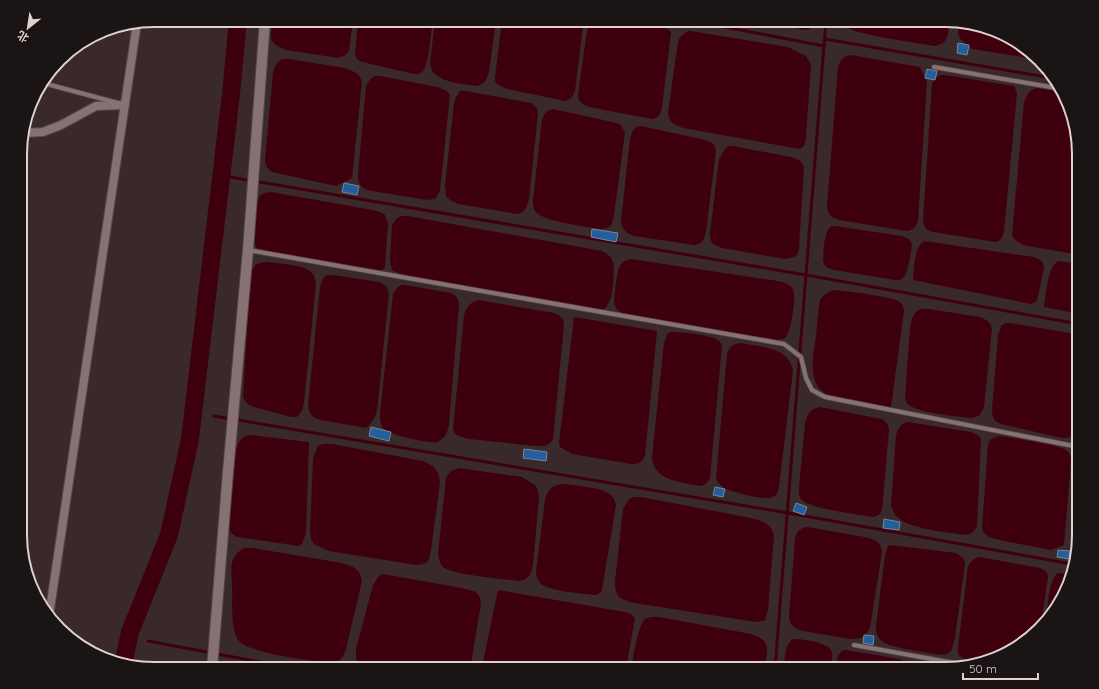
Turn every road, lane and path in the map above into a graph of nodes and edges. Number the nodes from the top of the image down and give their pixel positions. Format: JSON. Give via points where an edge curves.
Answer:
{"nodes":[{"id":1,"x":264,"y":27,"type":"edge"},
{"id":2,"x":136,"y":28,"type":"edge"},
{"id":3,"x":934,"y":67,"type":"dead end"},
{"id":4,"x":47,"y":84,"type":"edge"},
{"id":5,"x":1053,"y":87,"type":"edge"},
{"id":6,"x":125,"y":105,"type":"junction"},
{"id":7,"x":29,"y":132,"type":"edge"},
{"id":8,"x":248,"y":250,"type":"junction"},
{"id":9,"x":1072,"y":446,"type":"edge"},
{"id":10,"x":50,"y":609,"type":"edge"},
{"id":11,"x":854,"y":645,"type":"dead end"},
{"id":12,"x":213,"y":662,"type":"edge"},
{"id":13,"x":948,"y":662,"type":"edge"}],
"edges":[{"from":1,"to":8,"type":"street"},
{"from":2,"to":6,"type":"street"},
{"from":3,"to":5,"type":"lane"},
{"from":4,"to":6,"type":"lane"},
{"from":6,"to":7,"type":"street","via":[[96,106],[43,132]]},
{"from":6,"to":10,"type":"street"},
{"from":8,"to":9,"type":"lane","via":[[784,344],[801,357],[812,390],[825,397]]},
{"from":8,"to":12,"type":"street"},
{"from":11,"to":13,"type":"lane"}]}
